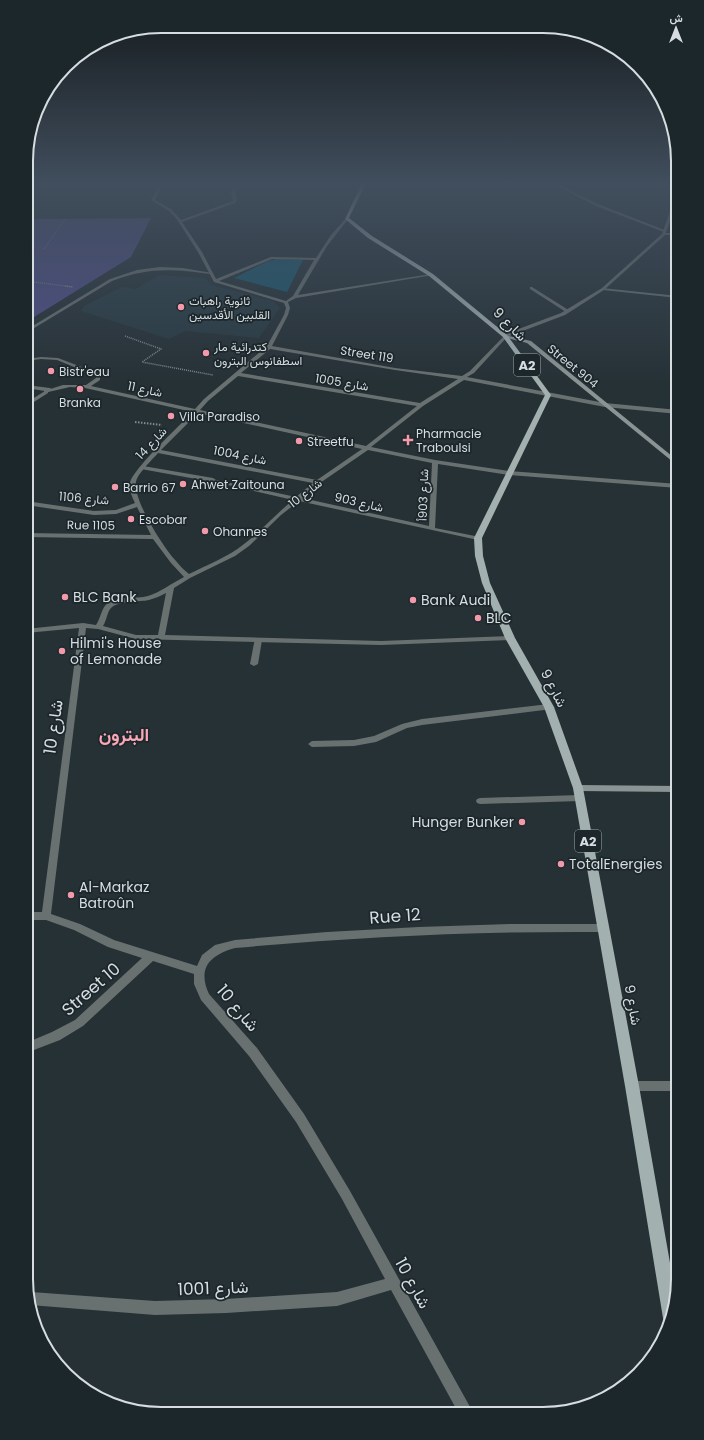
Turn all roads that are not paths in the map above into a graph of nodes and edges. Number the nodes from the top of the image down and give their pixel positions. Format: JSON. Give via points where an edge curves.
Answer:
{"nodes":[{"id":1,"x":198,"y":250,"type":"edge"},
{"id":2,"x":324,"y":250,"type":"edge"},
{"id":3,"x":391,"y":250,"type":"edge"},
{"id":4,"x":645,"y":250,"type":"edge"},
{"id":5,"x":318,"y":259,"type":"junction"},
{"id":6,"x":210,"y":273,"type":"junction"},
{"id":7,"x":431,"y":275,"type":"junction"},
{"id":8,"x":215,"y":281,"type":"junction"},
{"id":9,"x":531,"y":288,"type":"dead end"},
{"id":10,"x":603,"y":289,"type":"junction"},
{"id":11,"x":671,"y":296,"type":"edge"},
{"id":12,"x":295,"y":297,"type":"junction"},
{"id":13,"x":286,"y":302,"type":"junction"},
{"id":14,"x":568,"y":311,"type":"junction"},
{"id":15,"x":33,"y":328,"type":"edge"},
{"id":16,"x":504,"y":336,"type":"junction"},
{"id":17,"x":268,"y":347,"type":"junction"},
{"id":18,"x":33,"y":359,"type":"edge"},
{"id":19,"x":236,"y":374,"type":"junction"},
{"id":20,"x":462,"y":378,"type":"junction"},
{"id":21,"x":88,"y":386,"type":"junction"},
{"id":22,"x":33,"y":388,"type":"edge"},
{"id":23,"x":48,"y":391,"type":"junction"},
{"id":24,"x":548,"y":395,"type":"junction"},
{"id":25,"x":33,"y":401,"type":"edge"},
{"id":26,"x":421,"y":405,"type":"junction"},
{"id":27,"x":605,"y":405,"type":"junction"},
{"id":28,"x":198,"y":411,"type":"junction"},
{"id":29,"x":671,"y":411,"type":"edge"},
{"id":30,"x":367,"y":448,"type":"junction"},
{"id":31,"x":157,"y":451,"type":"junction"},
{"id":32,"x":671,"y":458,"type":"edge"},
{"id":33,"x":435,"y":462,"type":"junction"},
{"id":34,"x":143,"y":468,"type":"junction"},
{"id":35,"x":509,"y":473,"type":"junction"},
{"id":36,"x":318,"y":482,"type":"junction"},
{"id":37,"x":671,"y":485,"type":"edge"},
{"id":38,"x":297,"y":499,"type":"junction"},
{"id":39,"x":33,"y":504,"type":"edge"},
{"id":40,"x":139,"y":504,"type":"junction"},
{"id":41,"x":432,"y":529,"type":"junction"},
{"id":42,"x":33,"y":535,"type":"edge"},
{"id":43,"x":155,"y":536,"type":"junction"},
{"id":44,"x":478,"y":538,"type":"junction"},
{"id":45,"x":188,"y":577,"type":"junction"},
{"id":46,"x":171,"y":587,"type":"junction"},
{"id":47,"x":83,"y":626,"type":"junction"},
{"id":48,"x":98,"y":627,"type":"junction"},
{"id":49,"x":33,"y":630,"type":"edge"},
{"id":50,"x":161,"y":637,"type":"junction"},
{"id":51,"x":510,"y":638,"type":"junction"},
{"id":52,"x":258,"y":640,"type":"junction"},
{"id":53,"x":254,"y":664,"type":"dead end"},
{"id":54,"x":549,"y":707,"type":"junction"},
{"id":55,"x":312,"y":744,"type":"dead end"},
{"id":56,"x":671,"y":789,"type":"edge"},
{"id":57,"x":579,"y":793,"type":"junction"},
{"id":58,"x":480,"y":801,"type":"dead end"},
{"id":59,"x":33,"y":916,"type":"edge"},
{"id":60,"x":46,"y":916,"type":"junction"},
{"id":61,"x":604,"y":928,"type":"junction"},
{"id":62,"x":150,"y":957,"type":"junction"},
{"id":63,"x":199,"y":971,"type":"junction"},
{"id":64,"x":33,"y":1045,"type":"edge"},
{"id":65,"x":632,"y":1086,"type":"junction"},
{"id":66,"x":671,"y":1086,"type":"edge"},
{"id":67,"x":394,"y":1283,"type":"junction"},
{"id":68,"x":34,"y":1299,"type":"edge"},
{"id":69,"x":669,"y":1305,"type":"edge"},
{"id":70,"x":463,"y":1407,"type":"edge"}],
"edges":[{"from":1,"to":6,"type":"street"},
{"from":2,"to":5,"type":"street"},
{"from":3,"to":7,"type":"main road","name":"شارع 9","number":"A2"},
{"from":4,"to":10,"type":"street"},
{"from":5,"to":8,"type":"street","via":[[271,258]]},
{"from":5,"to":12,"type":"street"},
{"from":6,"to":8,"type":"street"},
{"from":6,"to":15,"type":"street","via":[[162,268],[143,269],[126,274],[111,280]]},
{"from":7,"to":12,"type":"street"},
{"from":7,"to":16,"type":"main road","name":"شارع 9","number":"A2"},
{"from":8,"to":13,"type":"street"},
{"from":9,"to":14,"type":"street"},
{"from":10,"to":11,"type":"street"},
{"from":10,"to":14,"type":"street"},
{"from":12,"to":13,"type":"street"},
{"from":13,"to":17,"type":"street","name":"شارع 14","via":[[286,315]]},
{"from":14,"to":16,"type":"street"},
{"from":16,"to":20,"type":"street","name":"شارع 10","via":[[472,372]]},
{"from":16,"to":24,"type":"main road","name":"شارع 9","number":"A2"},
{"from":16,"to":27,"type":"main road","name":"Street 904","via":[[529,342]]},
{"from":17,"to":19,"type":"street","name":"شارع 14"},
{"from":17,"to":20,"type":"street","name":"Street 119"},
{"from":18,"to":21,"type":"street","via":[[58,359],[98,375],[98,379]]},
{"from":19,"to":26,"type":"street","name":"شارع 1005"},
{"from":19,"to":28,"type":"street","name":"شارع 14","via":[[206,400]]},
{"from":20,"to":24,"type":"street","name":"Street 119"},
{"from":20,"to":26,"type":"street","name":"شارع 10"},
{"from":21,"to":23,"type":"street","name":"شارع 11","via":[[65,386]]},
{"from":21,"to":28,"type":"street","name":"شارع 11"},
{"from":22,"to":23,"type":"street"},
{"from":23,"to":25,"type":"street"},
{"from":24,"to":27,"type":"street","name":"Street 119"},
{"from":24,"to":35,"type":"main road","name":"شارع 9","number":"A2"},
{"from":26,"to":30,"type":"street","name":"شارع 10"},
{"from":27,"to":29,"type":"street","name":"Street 119"},
{"from":27,"to":32,"type":"main road","name":"Street 904"},
{"from":28,"to":30,"type":"street","name":"شارع 11"},
{"from":28,"to":31,"type":"street","name":"شارع 14"},
{"from":30,"to":33,"type":"street","name":"شارع 11"},
{"from":30,"to":36,"type":"street","name":"شارع 10"},
{"from":31,"to":34,"type":"street","name":"شارع 14"},
{"from":31,"to":36,"type":"street","name":"شارع 1004"},
{"from":33,"to":35,"type":"street","name":"شارع 11"},
{"from":33,"to":41,"type":"street","name":"شارع 903أ"},
{"from":34,"to":38,"type":"street","name":"شارع 903"},
{"from":34,"to":40,"type":"street","name":"شارع 14","via":[[133,483],[134,496]]},
{"from":35,"to":37,"type":"street","name":"شارع 11"},
{"from":35,"to":44,"type":"main road","name":"شارع 9","number":"A2"},
{"from":36,"to":38,"type":"street","name":"شارع 10"},
{"from":38,"to":41,"type":"street","name":"شارع 903"},
{"from":38,"to":45,"type":"street","name":"شارع 10","via":[[247,545],[233,555]]},
{"from":39,"to":40,"type":"street","name":"شارع 1106","via":[[71,510],[116,512]]},
{"from":40,"to":43,"type":"street","name":"شارع 14"},
{"from":41,"to":44,"type":"street","name":"شارع 903"},
{"from":42,"to":43,"type":"street","name":"Rue 1105"},
{"from":43,"to":45,"type":"street","name":"شارع 14","via":[[173,562]]},
{"from":44,"to":51,"type":"main road","name":"شارع 9","number":"A2","via":[[479,556],[486,584]]},
{"from":45,"to":46,"type":"street","name":"شارع 10"},
{"from":46,"to":48,"type":"street","name":"شارع 10","via":[[148,598],[110,605]]},
{"from":46,"to":50,"type":"street"},
{"from":47,"to":48,"type":"street"},
{"from":47,"to":49,"type":"street"},
{"from":47,"to":60,"type":"street","name":"شارع 10"},
{"from":48,"to":50,"type":"street","via":[[136,636]]},
{"from":50,"to":52,"type":"street"},
{"from":51,"to":52,"type":"street","via":[[380,643]]},
{"from":51,"to":54,"type":"main road","name":"شارع 9","number":"A2"},
{"from":52,"to":53,"type":"street"},
{"from":54,"to":55,"type":"street","via":[[422,722],[405,726],[376,739],[354,743]]},
{"from":54,"to":57,"type":"main road","name":"شارع 9","number":"A2"},
{"from":56,"to":57,"type":"main road"},
{"from":57,"to":58,"type":"street"},
{"from":57,"to":61,"type":"main road","name":"شارع 9","number":"A2"},
{"from":59,"to":60,"type":"street"},
{"from":60,"to":62,"type":"street"},
{"from":61,"to":63,"type":"street","name":"Rue 12","via":[[438,929],[235,944],[219,948],[206,958]]},
{"from":61,"to":65,"type":"main road","name":"شارع 9","number":"A2"},
{"from":62,"to":63,"type":"street"},
{"from":62,"to":64,"type":"street","name":"Street 10","via":[[79,1023]]},
{"from":63,"to":67,"type":"street","name":"شارع 10","via":[[199,984],[205,997],[253,1052],[300,1118]]},
{"from":65,"to":66,"type":"street"},
{"from":65,"to":69,"type":"main road","name":"شارع 9","number":"A2"},
{"from":67,"to":68,"type":"street","name":"شارع 1001","via":[[337,1299],[233,1306],[155,1308]]},
{"from":67,"to":70,"type":"street","name":"شارع 10"}]}
